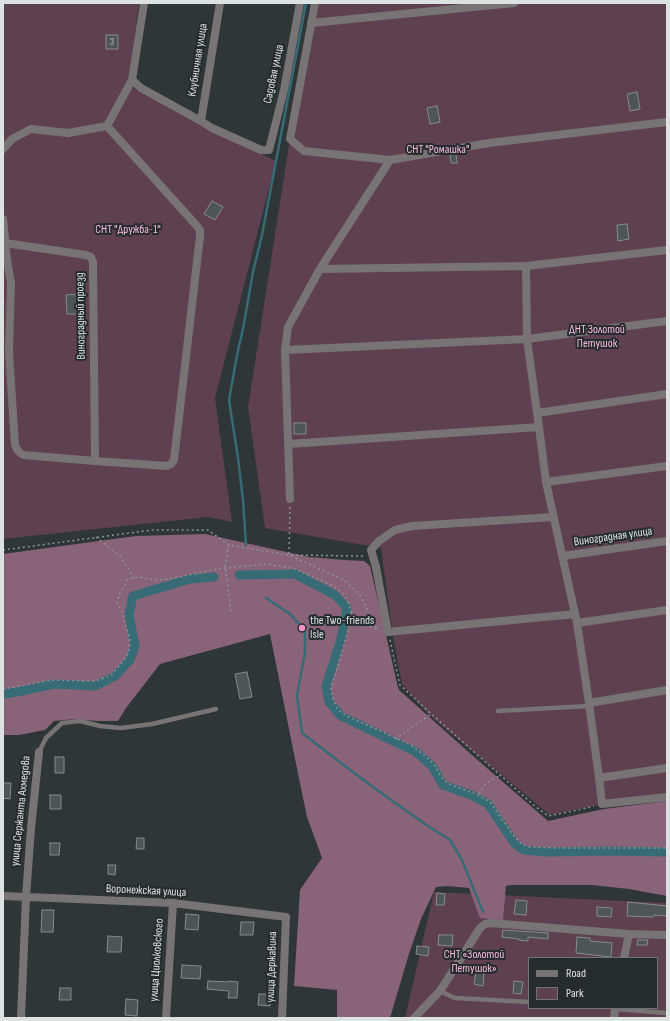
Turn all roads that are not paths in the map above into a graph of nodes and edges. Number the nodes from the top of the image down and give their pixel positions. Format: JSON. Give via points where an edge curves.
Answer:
{"nodes":[{"id":1,"x":144,"y":3,"type":"edge"},
{"id":2,"x":220,"y":3,"type":"edge"},
{"id":3,"x":300,"y":3,"type":"edge"},
{"id":4,"x":315,"y":3,"type":"edge"},
{"id":5,"x":514,"y":3,"type":"edge"},
{"id":6,"x":311,"y":23,"type":"junction"},
{"id":7,"x":132,"y":80,"type":"junction"},
{"id":8,"x":201,"y":121,"type":"junction"},
{"id":9,"x":667,"y":122,"type":"edge"},
{"id":10,"x":107,"y":126,"type":"junction"},
{"id":11,"x":3,"y":149,"type":"edge"},
{"id":12,"x":390,"y":160,"type":"junction"},
{"id":13,"x":3,"y":219,"type":"edge"},
{"id":14,"x":6,"y":243,"type":"junction"},
{"id":15,"x":667,"y":250,"type":"edge"},
{"id":16,"x":5,"y":260,"type":"edge"},
{"id":17,"x":526,"y":266,"type":"junction"},
{"id":18,"x":320,"y":269,"type":"junction"},
{"id":19,"x":7,"y":298,"type":"edge"},
{"id":20,"x":667,"y":321,"type":"edge"},
{"id":21,"x":527,"y":340,"type":"junction"},
{"id":22,"x":285,"y":350,"type":"junction"},
{"id":23,"x":667,"y":394,"type":"edge"},
{"id":24,"x":537,"y":413,"type":"junction"},
{"id":25,"x":539,"y":427,"type":"junction"},
{"id":26,"x":289,"y":444,"type":"junction"},
{"id":27,"x":95,"y":461,"type":"junction"},
{"id":28,"x":667,"y":466,"type":"edge"},
{"id":29,"x":546,"y":482,"type":"junction"},
{"id":30,"x":290,"y":499,"type":"road end"},
{"id":31,"x":554,"y":517,"type":"junction"},
{"id":32,"x":667,"y":541,"type":"edge"},
{"id":33,"x":563,"y":556,"type":"junction"},
{"id":34,"x":667,"y":610,"type":"edge"},
{"id":35,"x":575,"y":614,"type":"junction"},
{"id":36,"x":577,"y":623,"type":"junction"},
{"id":37,"x":667,"y":690,"type":"edge"},
{"id":38,"x":589,"y":705,"type":"junction"},
{"id":39,"x":216,"y":709,"type":"dead end"},
{"id":40,"x":498,"y":711,"type":"dead end"},
{"id":41,"x":39,"y":752,"type":"joint"},
{"id":42,"x":667,"y":768,"type":"edge"},
{"id":43,"x":599,"y":778,"type":"junction"},
{"id":44,"x":667,"y":797,"type":"edge"},
{"id":45,"x":3,"y":896,"type":"edge"},
{"id":46,"x":26,"y":897,"type":"junction"},
{"id":47,"x":173,"y":903,"type":"junction"},
{"id":48,"x":286,"y":917,"type":"joint"},
{"id":49,"x":629,"y":934,"type":"junction"},
{"id":50,"x":667,"y":935,"type":"edge"},
{"id":51,"x":624,"y":957,"type":"edge"},
{"id":52,"x":440,"y":992,"type":"junction"},
{"id":53,"x":528,"y":1002,"type":"edge"},
{"id":54,"x":615,"y":1009,"type":"edge"},
{"id":55,"x":667,"y":1013,"type":"edge"},
{"id":56,"x":21,"y":1018,"type":"edge"},
{"id":57,"x":166,"y":1018,"type":"edge"},
{"id":58,"x":282,"y":1018,"type":"edge"},
{"id":59,"x":414,"y":1018,"type":"edge"},
{"id":60,"x":614,"y":1018,"type":"edge"}],
"edges":[{"from":1,"to":7,"type":"street"},
{"from":2,"to":8,"type":"street","name":"Клубничная улица"},
{"from":3,"to":8,"type":"street","name":"Садовая улица","via":[[284,90],[269,150],[261,150]]},
{"from":4,"to":6,"type":"street"},
{"from":5,"to":6,"type":"street"},
{"from":6,"to":12,"type":"street","via":[[290,139],[304,151]]},
{"from":7,"to":8,"type":"street","via":[[141,88]]},
{"from":7,"to":10,"type":"street"},
{"from":9,"to":12,"type":"street","via":[[489,142]]},
{"from":10,"to":11,"type":"street","via":[[68,133],[31,129],[12,139]]},
{"from":10,"to":27,"type":"street","via":[[196,225],[200,230],[200,236],[174,460],[167,466]]},
{"from":12,"to":18,"type":"street"},
{"from":13,"to":14,"type":"street"},
{"from":14,"to":16,"type":"street"},
{"from":14,"to":27,"type":"street","name":"Виноградный проезд","via":[[86,255],[93,262]]},
{"from":15,"to":17,"type":"street"},
{"from":16,"to":19,"type":"street","via":[[11,283]]},
{"from":17,"to":18,"type":"street"},
{"from":17,"to":21,"type":"street"},
{"from":18,"to":22,"type":"street","via":[[288,327]]},
{"from":19,"to":27,"type":"street","via":[[15,445],[18,451],[23,455]]},
{"from":20,"to":21,"type":"street"},
{"from":21,"to":22,"type":"street"},
{"from":21,"to":24,"type":"street"},
{"from":22,"to":26,"type":"street"},
{"from":23,"to":24,"type":"street"},
{"from":24,"to":25,"type":"street"},
{"from":25,"to":26,"type":"street"},
{"from":25,"to":29,"type":"street"},
{"from":26,"to":30,"type":"street"},
{"from":28,"to":29,"type":"street"},
{"from":29,"to":31,"type":"street"},
{"from":31,"to":33,"type":"street"},
{"from":31,"to":35,"type":"street","via":[[412,526],[395,530],[379,541],[371,550],[388,632]]},
{"from":32,"to":33,"type":"street","name":"Виноградная улица"},
{"from":33,"to":35,"type":"street"},
{"from":34,"to":36,"type":"street"},
{"from":35,"to":36,"type":"street"},
{"from":36,"to":38,"type":"street"},
{"from":37,"to":38,"type":"street"},
{"from":38,"to":40,"type":"lane"},
{"from":38,"to":43,"type":"street"},
{"from":39,"to":41,"type":"lane","name":"улица Сержанта Ахмедова","via":[[152,724],[120,728],[80,721],[62,723],[46,738]]},
{"from":41,"to":46,"type":"street","name":"улица Сержанта Ахмедова"},
{"from":42,"to":43,"type":"street"},
{"from":43,"to":44,"type":"street","via":[[602,804]]},
{"from":45,"to":46,"type":"street","name":"Воронежская улица"},
{"from":46,"to":47,"type":"street","name":"Воронежская улица"},
{"from":46,"to":56,"type":"street","name":"улица Сержанта Ахмедова"},
{"from":47,"to":48,"type":"street","name":"Воронежская улица"},
{"from":47,"to":57,"type":"street","name":"улица Циолковского"},
{"from":48,"to":58,"type":"street","name":"улица Державина"},
{"from":49,"to":50,"type":"street"},
{"from":49,"to":51,"type":"street"},
{"from":49,"to":52,"type":"street","via":[[485,924]]},
{"from":52,"to":53,"type":"lane","via":[[455,998]]},
{"from":52,"to":59,"type":"street"},
{"from":54,"to":55,"type":"lane"},
{"from":54,"to":60,"type":"street"}]}
